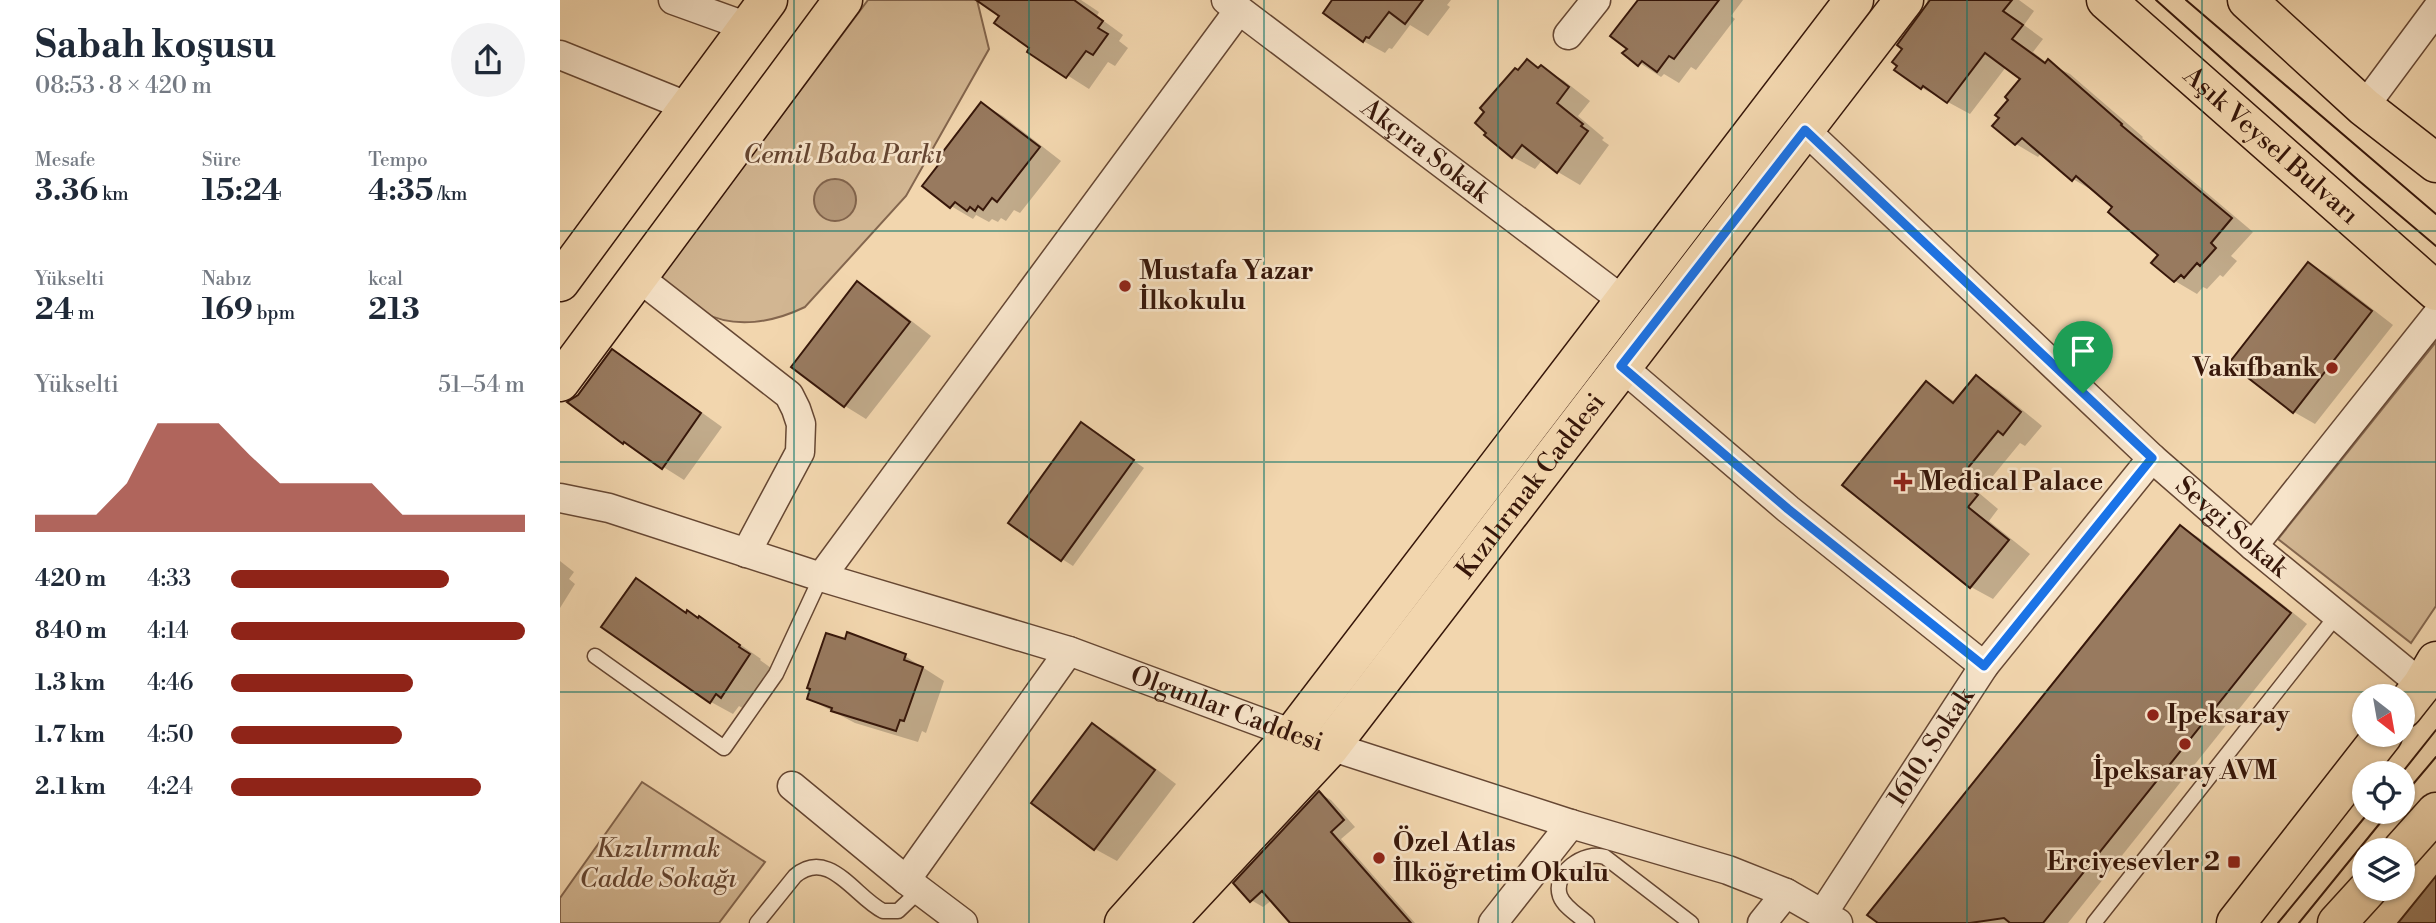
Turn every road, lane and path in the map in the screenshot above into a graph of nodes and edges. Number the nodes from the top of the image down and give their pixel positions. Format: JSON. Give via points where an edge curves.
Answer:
{"nodes":[{"id":1,"x":673,"y":0,"type":"edge"},
{"id":2,"x":843,"y":0,"type":"edge"},
{"id":3,"x":1596,"y":0,"type":"edge"},
{"id":4,"x":1854,"y":0,"type":"edge"},
{"id":5,"x":1904,"y":0,"type":"edge"},
{"id":6,"x":2106,"y":0,"type":"edge"},
{"id":7,"x":2247,"y":0,"type":"edge"},
{"id":8,"x":1233,"y":5,"type":"edge"},
{"id":9,"x":2436,"y":10,"type":"edge"},
{"id":10,"x":758,"y":14,"type":"edge"},
{"id":11,"x":1568,"y":35,"type":"dead end"},
{"id":12,"x":560,"y":55,"type":"edge"},
{"id":13,"x":690,"y":107,"type":"junction"},
{"id":14,"x":2364,"y":107,"type":"junction"},
{"id":15,"x":1805,"y":130,"type":"junction"},
{"id":16,"x":2436,"y":163,"type":"edge"},
{"id":17,"x":638,"y":276,"type":"junction"},
{"id":18,"x":560,"y":282,"type":"edge"},
{"id":19,"x":2436,"y":291,"type":"edge"},
{"id":20,"x":1625,"y":302,"type":"junction"},
{"id":21,"x":2436,"y":316,"type":"edge"},
{"id":22,"x":1621,"y":366,"type":"junction"},
{"id":23,"x":560,"y":383,"type":"edge"},
{"id":24,"x":2152,"y":458,"type":"junction"},
{"id":25,"x":560,"y":479,"type":"edge"},
{"id":26,"x":560,"y":498,"type":"edge"},
{"id":27,"x":609,"y":508,"type":"junction"},
{"id":28,"x":2253,"y":546,"type":"junction"},
{"id":29,"x":746,"y":553,"type":"junction"},
{"id":30,"x":821,"y":577,"type":"junction"},
{"id":31,"x":2337,"y":615,"type":"junction"},
{"id":32,"x":1069,"y":651,"type":"junction"},
{"id":33,"x":595,"y":656,"type":"dead end"},
{"id":34,"x":1984,"y":666,"type":"junction"},
{"id":35,"x":2420,"y":685,"type":"edge"},
{"id":36,"x":1293,"y":734,"type":"junction"},
{"id":37,"x":1330,"y":747,"type":"junction"},
{"id":38,"x":2374,"y":747,"type":"edge"},
{"id":39,"x":792,"y":786,"type":"dead end"},
{"id":40,"x":2436,"y":812,"type":"edge"},
{"id":41,"x":1571,"y":824,"type":"junction"},
{"id":42,"x":2413,"y":838,"type":"edge"},
{"id":43,"x":1602,"y":844,"type":"junction"},
{"id":44,"x":913,"y":885,"type":"junction"},
{"id":45,"x":1786,"y":893,"type":"junction"},
{"id":46,"x":2357,"y":901,"type":"edge"},
{"id":47,"x":1830,"y":918,"type":"edge"},
{"id":48,"x":757,"y":923,"type":"edge"},
{"id":49,"x":963,"y":923,"type":"edge"},
{"id":50,"x":1124,"y":923,"type":"edge"},
{"id":51,"x":1166,"y":923,"type":"edge"},
{"id":52,"x":1493,"y":923,"type":"edge"},
{"id":53,"x":1587,"y":923,"type":"edge"},
{"id":54,"x":1691,"y":923,"type":"edge"},
{"id":55,"x":1762,"y":923,"type":"edge"},
{"id":56,"x":2094,"y":923,"type":"edge"},
{"id":57,"x":2236,"y":923,"type":"edge"},
{"id":58,"x":2337,"y":923,"type":"edge"}],
"edges":[{"from":1,"to":10,"type":"street"},
{"from":2,"to":17,"type":"main road"},
{"from":3,"to":11,"type":"street"},
{"from":4,"to":20,"type":"main road","name":"Kızılırmak Caddesi"},
{"from":5,"to":15,"type":"main road","name":"Kızılırmak Caddesi"},
{"from":6,"to":19,"type":"main road","name":"Aşık Veysel Bulvarı"},
{"from":7,"to":14,"type":"main road"},
{"from":8,"to":20,"type":"street","name":"Akçıra Sokak"},
{"from":8,"to":30,"type":"street"},
{"from":9,"to":14,"type":"street"},
{"from":10,"to":13,"type":"main road"},
{"from":12,"to":13,"type":"street"},
{"from":13,"to":18,"type":"main road"},
{"from":14,"to":16,"type":"main road"},
{"from":15,"to":22,"type":"main road","name":"Kızılırmak Caddesi"},
{"from":15,"to":24,"type":"street","name":"Sevgi Sokak"},
{"from":17,"to":23,"type":"main road"},
{"from":17,"to":29,"type":"street","via":[[789,395],[796,409],[800,452]]},
{"from":20,"to":36,"type":"main road","name":"Kızılırmak Caddesi"},
{"from":21,"to":28,"type":"street"},
{"from":22,"to":34,"type":"street","via":[[1788,509]]},
{"from":22,"to":37,"type":"main road","name":"Kızılırmak Caddesi"},
{"from":24,"to":28,"type":"street","name":"Sevgi Sokak"},
{"from":24,"to":34,"type":"street","name":"1610. Sokak"},
{"from":25,"to":27,"type":"street"},
{"from":26,"to":27,"type":"street"},
{"from":27,"to":29,"type":"street","name":"Olgunlar Caddesi"},
{"from":28,"to":31,"type":"street","name":"Sevgi Sokak"},
{"from":29,"to":30,"type":"street","name":"Olgunlar Caddesi"},
{"from":30,"to":32,"type":"street","name":"Olgunlar Caddesi"},
{"from":30,"to":33,"type":"lane","via":[[776,674],[724,748]]},
{"from":31,"to":35,"type":"street","name":"Sevgi Sokak"},
{"from":31,"to":56,"type":"lane"},
{"from":32,"to":36,"type":"street","name":"Olgunlar Caddesi"},
{"from":32,"to":44,"type":"street"},
{"from":34,"to":47,"type":"street","name":"1610. Sokak"},
{"from":36,"to":37,"type":"street","name":"Olgunlar Caddesi"},
{"from":36,"to":50,"type":"main road","name":"Kızılırmak Caddesi"},
{"from":37,"to":41,"type":"street","name":"Olgunlar Caddesi"},
{"from":37,"to":51,"type":"main road","name":"Kızılırmak Caddesi"},
{"from":38,"to":57,"type":"main road"},
{"from":39,"to":44,"type":"street"},
{"from":40,"to":42,"type":"main road"},
{"from":41,"to":43,"type":"street","name":"Olgunlar Caddesi"},
{"from":41,"to":52,"type":"street"},
{"from":43,"to":45,"type":"street","name":"Olgunlar Caddesi","via":[[1728,870]]},
{"from":43,"to":53,"type":"lane","via":[[1579,859],[1559,884],[1565,904]]},
{"from":43,"to":54,"type":"lane"},
{"from":44,"to":48,"type":"lane","via":[[898,911],[883,911],[831,869],[814,866],[800,871]]},
{"from":44,"to":49,"type":"street"},
{"from":45,"to":47,"type":"street","name":"Olgunlar Caddesi"},
{"from":45,"to":55,"type":"street"},
{"from":46,"to":58,"type":"main road"}]}
